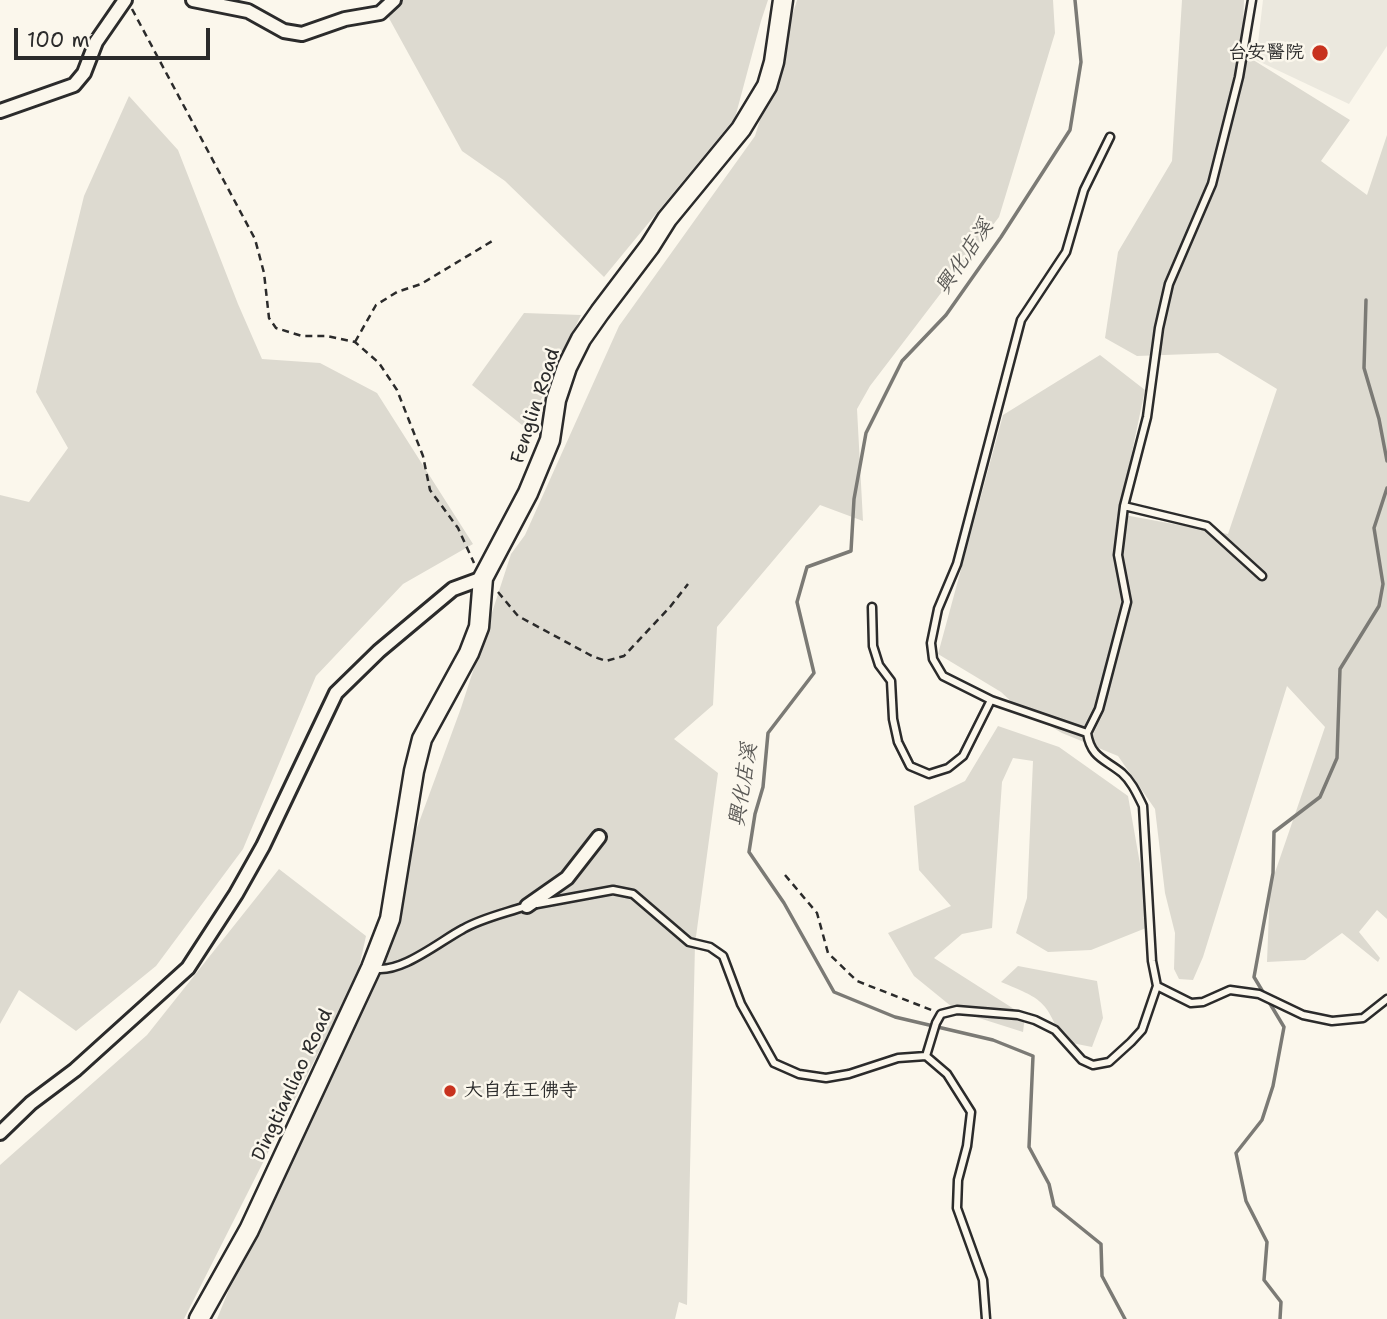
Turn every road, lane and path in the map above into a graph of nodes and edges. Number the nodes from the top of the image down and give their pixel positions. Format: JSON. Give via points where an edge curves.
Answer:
{"nodes":[{"id":1,"x":126,"y":0,"type":"edge"},
{"id":2,"x":194,"y":0,"type":"edge"},
{"id":3,"x":394,"y":0,"type":"edge"},
{"id":4,"x":783,"y":0,"type":"edge"},
{"id":5,"x":1252,"y":0,"type":"edge"},
{"id":6,"x":0,"y":111,"type":"edge"},
{"id":7,"x":1110,"y":137,"type":"dead end"},
{"id":8,"x":494,"y":240,"type":"dead end"},
{"id":9,"x":355,"y":342,"type":"junction"},
{"id":10,"x":1124,"y":506,"type":"junction"},
{"id":11,"x":1262,"y":576,"type":"dead end"},
{"id":12,"x":483,"y":578,"type":"junction"},
{"id":13,"x":688,"y":584,"type":"dead end"},
{"id":14,"x":872,"y":607,"type":"dead end"},
{"id":15,"x":991,"y":700,"type":"junction"},
{"id":16,"x":1087,"y":733,"type":"junction"},
{"id":17,"x":599,"y":837,"type":"dead end"},
{"id":18,"x":401,"y":860,"type":"joint"},
{"id":19,"x":785,"y":875,"type":"dead end"},
{"id":20,"x":527,"y":906,"type":"junction"},
{"id":21,"x":371,"y":968,"type":"junction"},
{"id":22,"x":1157,"y":986,"type":"junction"},
{"id":23,"x":1387,"y":999,"type":"edge"},
{"id":24,"x":941,"y":1014,"type":"junction"},
{"id":25,"x":926,"y":1056,"type":"junction"},
{"id":26,"x":0,"y":1133,"type":"edge"},
{"id":27,"x":199,"y":1319,"type":"edge"},
{"id":28,"x":986,"y":1319,"type":"edge"}],
"edges":[{"from":1,"to":6,"type":"street","via":[[96,42],[85,73],[74,85]]},
{"from":1,"to":9,"type":"path","via":[[254,239],[269,318],[276,328],[302,336]]},
{"from":2,"to":3,"type":"street","via":[[248,11],[284,31],[302,34],[380,13]]},
{"from":4,"to":12,"type":"street","name":"Fenglin Road","via":[[767,86],[741,129],[667,219],[581,339],[556,400],[550,440]]},
{"from":5,"to":10,"type":"lane","via":[[1239,77],[1212,184],[1169,284],[1147,416]]},
{"from":7,"to":15,"type":"lane","via":[[1084,190],[1066,252],[1021,320],[957,564],[937,609],[931,643],[933,659],[943,676]]},
{"from":8,"to":9,"type":"path","via":[[376,305]]},
{"from":9,"to":12,"type":"path","via":[[379,363],[397,390],[423,456],[430,490],[458,528]]},
{"from":10,"to":11,"type":"lane","via":[[1207,526]]},
{"from":10,"to":16,"type":"lane","via":[[1118,555],[1127,601],[1099,709]]},
{"from":12,"to":13,"type":"path","via":[[518,616],[606,661],[624,656]]},
{"from":12,"to":18,"type":"street","name":"Fenglin Road","via":[[479,627],[422,739]]},
{"from":12,"to":26,"type":"street","via":[[453,589],[336,693],[263,846],[188,968]]},
{"from":14,"to":15,"type":"lane","via":[[873,646],[891,681],[898,742],[910,766],[929,775],[963,756]]},
{"from":15,"to":16,"type":"lane"},
{"from":16,"to":22,"type":"lane","via":[[1089,747],[1120,771],[1143,806]]},
{"from":17,"to":20,"type":"street","via":[[567,878]]},
{"from":18,"to":21,"type":"street","name":"Dingtianliao Road","via":[[390,919]]},
{"from":19,"to":24,"type":"path","via":[[817,913],[828,953],[857,981]]},
{"from":20,"to":21,"type":"lane","via":[[465,927],[411,960],[379,970]]},
{"from":20,"to":25,"type":"lane","via":[[613,890],[632,894],[689,943],[710,947],[723,956],[741,1004],[774,1063],[799,1074],[826,1078],[898,1058]]},
{"from":21,"to":27,"type":"street","name":"Dingtianliao Road","via":[[249,1230]]},
{"from":22,"to":23,"type":"lane","via":[[1191,1003],[1230,990],[1259,994],[1303,1015],[1332,1021],[1363,1018]]},
{"from":22,"to":24,"type":"lane","via":[[1142,1030],[1109,1062],[1093,1065],[1082,1060],[1055,1030],[1018,1014],[957,1010]]},
{"from":24,"to":25,"type":"lane"},
{"from":25,"to":28,"type":"lane","via":[[947,1074],[971,1112],[957,1208],[983,1280]]}]}
